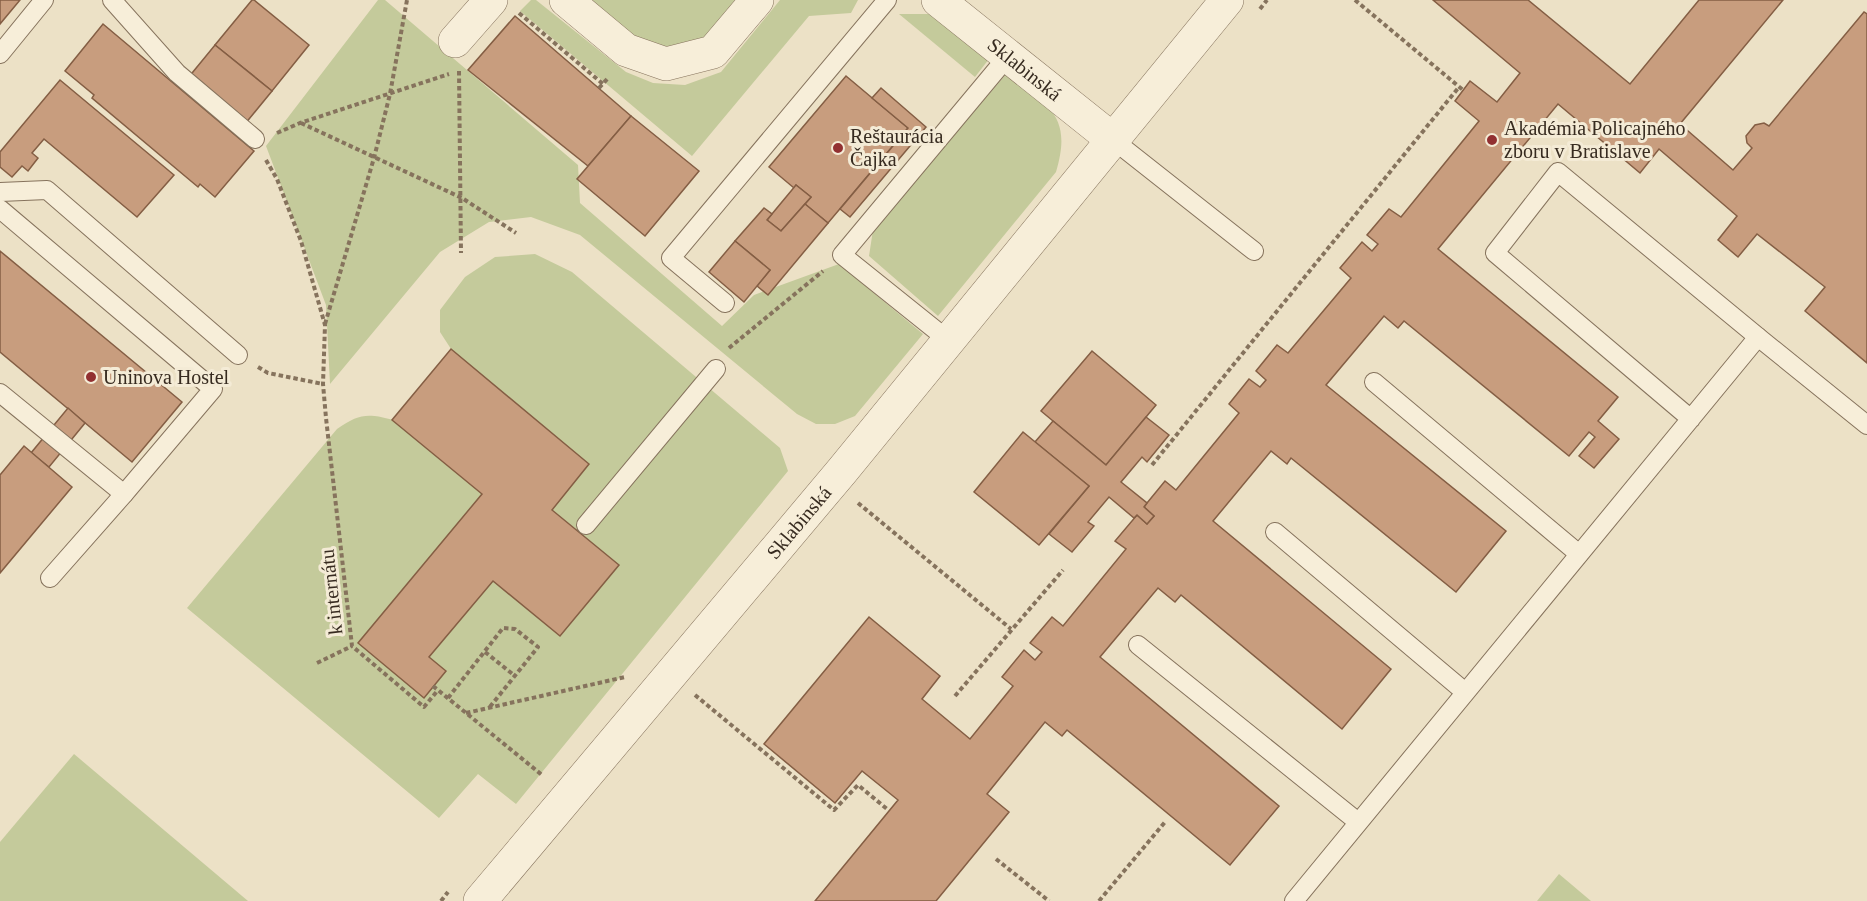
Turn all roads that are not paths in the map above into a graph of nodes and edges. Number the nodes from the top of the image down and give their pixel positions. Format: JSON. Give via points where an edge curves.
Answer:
{"nodes":[{"id":1,"x":44,"y":0,"type":"edge"},
{"id":2,"x":112,"y":0,"type":"edge"},
{"id":3,"x":566,"y":0,"type":"edge"},
{"id":4,"x":757,"y":0,"type":"edge"},
{"id":5,"x":887,"y":0,"type":"edge"},
{"id":6,"x":938,"y":0,"type":"edge"},
{"id":7,"x":1227,"y":0,"type":"edge"},
{"id":8,"x":501,"y":4,"type":"edge"},
{"id":9,"x":0,"y":54,"type":"edge"},
{"id":10,"x":1008,"y":56,"type":"junction"},
{"id":11,"x":460,"y":58,"type":"road end"},
{"id":12,"x":255,"y":139,"type":"road end"},
{"id":13,"x":1112,"y":140,"type":"junction"},
{"id":14,"x":0,"y":192,"type":"edge"},
{"id":15,"x":0,"y":209,"type":"edge"},
{"id":16,"x":1254,"y":251,"type":"dead end"},
{"id":17,"x":725,"y":303,"type":"dead end"},
{"id":18,"x":1758,"y":337,"type":"junction"},
{"id":19,"x":948,"y":340,"type":"junction"},
{"id":20,"x":238,"y":355,"type":"road end"},
{"id":21,"x":716,"y":369,"type":"dead end"},
{"id":22,"x":1374,"y":382,"type":"dead end"},
{"id":23,"x":0,"y":393,"type":"edge"},
{"id":24,"x":1691,"y":419,"type":"junction"},
{"id":25,"x":1867,"y":425,"type":"edge"},
{"id":26,"x":124,"y":494,"type":"junction"},
{"id":27,"x":586,"y":525,"type":"dead end"},
{"id":28,"x":1275,"y":532,"type":"dead end"},
{"id":29,"x":1579,"y":554,"type":"junction"},
{"id":30,"x":50,"y":578,"type":"dead end"},
{"id":31,"x":1138,"y":645,"type":"dead end"},
{"id":32,"x":1466,"y":692,"type":"junction"},
{"id":33,"x":1358,"y":822,"type":"junction"},
{"id":34,"x":480,"y":901,"type":"edge"},
{"id":35,"x":1294,"y":901,"type":"edge"}],
"edges":[{"from":1,"to":9,"type":"lane"},
{"from":2,"to":12,"type":"lane","via":[[177,74]]},
{"from":3,"to":4,"type":"street","via":[[626,50],[666,64],[713,52]]},
{"from":5,"to":17,"type":"lane","via":[[671,258]]},
{"from":6,"to":10,"type":"street","name":"Sklabinská"},
{"from":7,"to":13,"type":"street","name":"Sklabinská"},
{"from":8,"to":11,"type":"street"},
{"from":10,"to":13,"type":"street","name":"Sklabinská"},
{"from":10,"to":19,"type":"lane","via":[[842,255]]},
{"from":13,"to":16,"type":"lane"},
{"from":13,"to":19,"type":"street","name":"Sklabinská"},
{"from":14,"to":20,"type":"lane","via":[[47,190]]},
{"from":15,"to":26,"type":"lane","via":[[213,389]]},
{"from":18,"to":24,"type":"lane"},
{"from":18,"to":24,"type":"lane","via":[[1558,172],[1495,253]]},
{"from":18,"to":25,"type":"lane"},
{"from":19,"to":34,"type":"street","name":"Sklabinská"},
{"from":21,"to":27,"type":"lane"},
{"from":22,"to":29,"type":"lane"},
{"from":23,"to":26,"type":"lane"},
{"from":24,"to":29,"type":"lane"},
{"from":26,"to":30,"type":"lane"},
{"from":28,"to":32,"type":"lane"},
{"from":29,"to":32,"type":"lane"},
{"from":31,"to":33,"type":"lane"},
{"from":32,"to":33,"type":"lane"},
{"from":33,"to":35,"type":"lane"}]}
